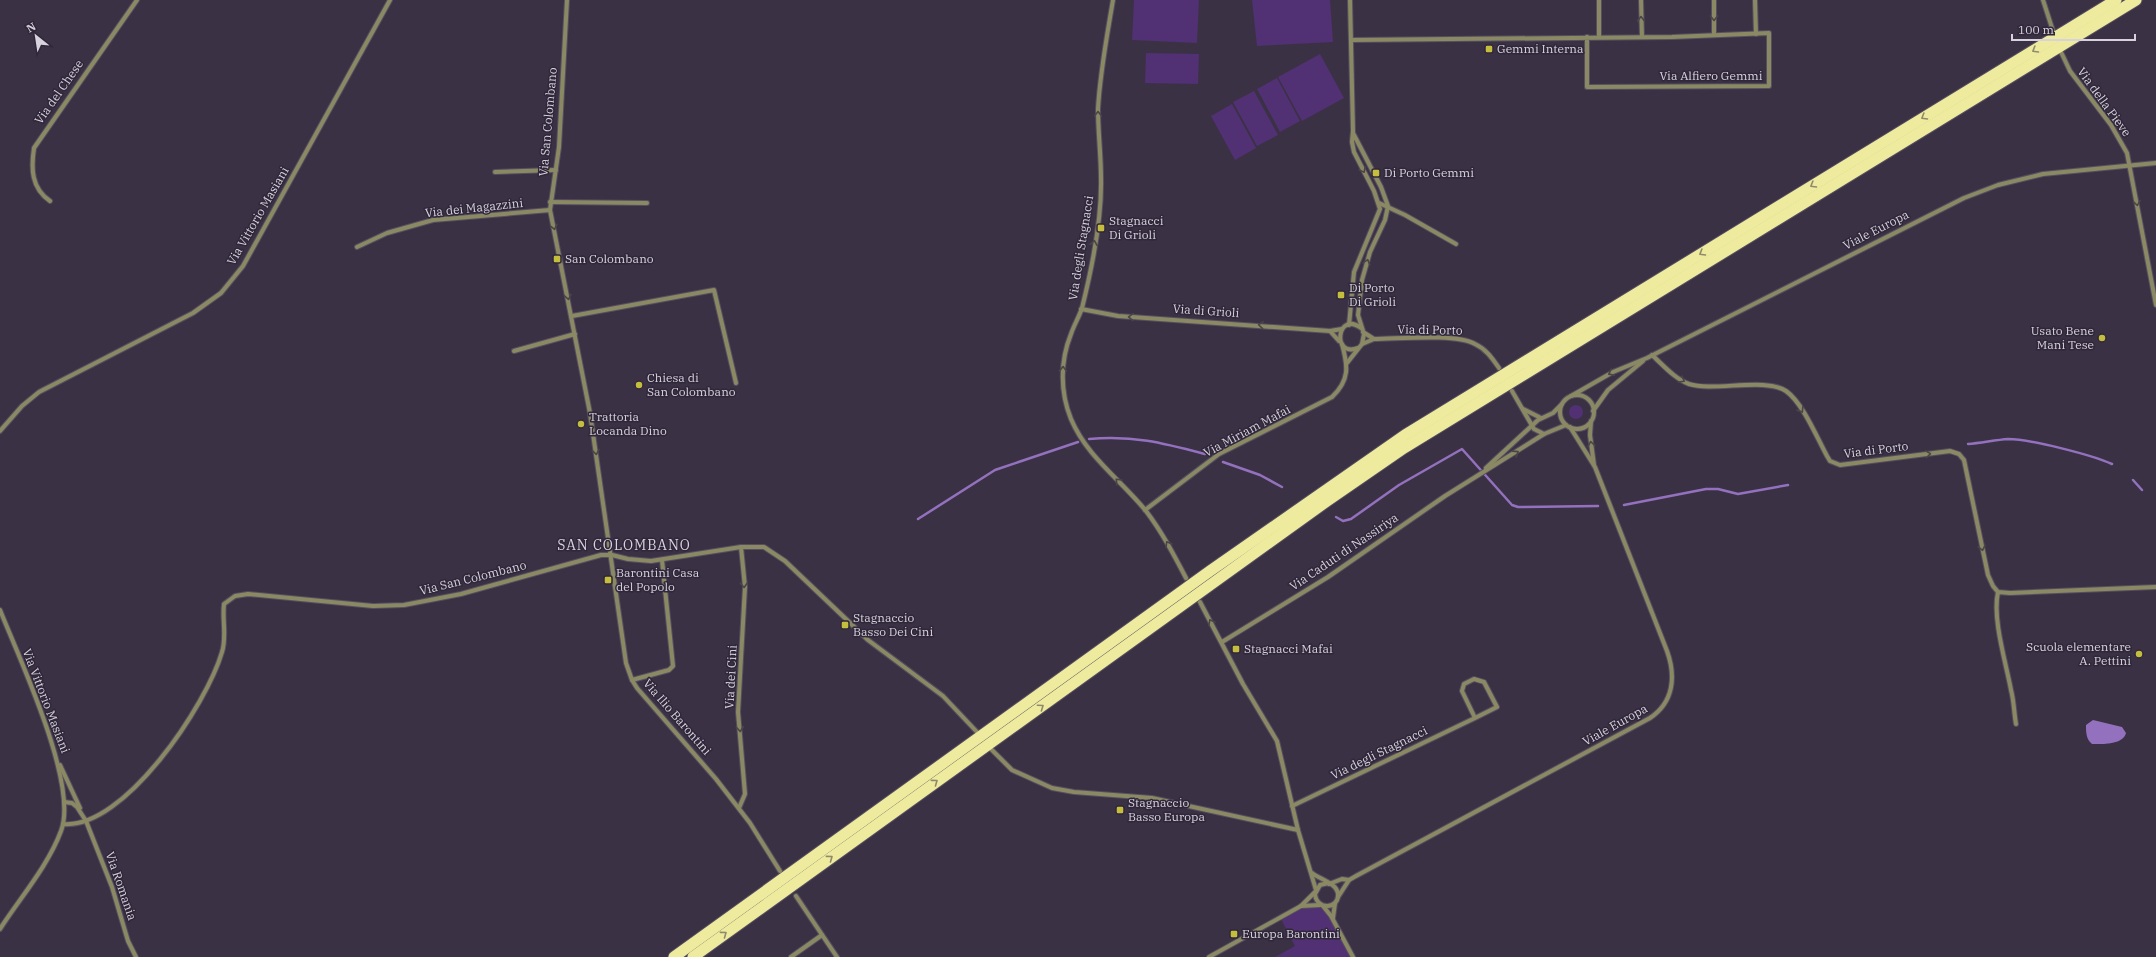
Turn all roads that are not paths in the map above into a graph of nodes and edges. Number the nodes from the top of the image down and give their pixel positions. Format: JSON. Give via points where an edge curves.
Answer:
{"nodes":[{"id":1,"x":137,"y":0,"type":"edge"},
{"id":2,"x":390,"y":0,"type":"edge"},
{"id":3,"x":567,"y":0,"type":"edge"},
{"id":4,"x":1113,"y":0,"type":"edge"},
{"id":5,"x":1350,"y":0,"type":"edge"},
{"id":6,"x":1599,"y":0,"type":"edge"},
{"id":7,"x":1641,"y":0,"type":"edge"},
{"id":8,"x":1714,"y":0,"type":"edge"},
{"id":9,"x":1755,"y":0,"type":"edge"},
{"id":10,"x":2042,"y":0,"type":"edge"},
{"id":11,"x":2116,"y":0,"type":"edge"},
{"id":12,"x":2136,"y":0,"type":"edge"},
{"id":13,"x":2054,"y":31,"type":"dead end"},
{"id":14,"x":1756,"y":34,"type":"junction"},
{"id":15,"x":1714,"y":35,"type":"junction"},
{"id":16,"x":1586,"y":37,"type":"junction"},
{"id":17,"x":1599,"y":37,"type":"junction"},
{"id":18,"x":1642,"y":37,"type":"junction"},
{"id":19,"x":1351,"y":40,"type":"junction"},
{"id":20,"x":2061,"y":52,"type":"dead end"},
{"id":21,"x":1353,"y":133,"type":"junction"},
{"id":22,"x":2156,"y":163,"type":"edge"},
{"id":23,"x":2130,"y":165,"type":"junction"},
{"id":24,"x":556,"y":170,"type":"junction"},
{"id":25,"x":495,"y":172,"type":"dead end"},
{"id":26,"x":50,"y":201,"type":"dead end"},
{"id":27,"x":550,"y":202,"type":"junction"},
{"id":28,"x":647,"y":203,"type":"dead end"},
{"id":29,"x":1379,"y":203,"type":"junction"},
{"id":30,"x":1388,"y":209,"type":"junction"},
{"id":31,"x":550,"y":210,"type":"junction"},
{"id":32,"x":1456,"y":244,"type":"dead end"},
{"id":33,"x":357,"y":247,"type":"dead end"},
{"id":34,"x":2156,"y":305,"type":"edge"},
{"id":35,"x":1081,"y":310,"type":"junction"},
{"id":36,"x":572,"y":316,"type":"junction"},
{"id":37,"x":1349,"y":325,"type":"junction"},
{"id":38,"x":1342,"y":329,"type":"junction"},
{"id":39,"x":1362,"y":330,"type":"junction"},
{"id":40,"x":1330,"y":331,"type":"junction"},
{"id":41,"x":575,"y":334,"type":"junction"},
{"id":42,"x":1374,"y":339,"type":"junction"},
{"id":43,"x":1341,"y":343,"type":"junction"},
{"id":44,"x":1360,"y":346,"type":"junction"},
{"id":45,"x":514,"y":351,"type":"dead end"},
{"id":46,"x":1652,"y":355,"type":"junction"},
{"id":47,"x":1647,"y":358,"type":"junction"},
{"id":48,"x":1347,"y":364,"type":"junction"},
{"id":49,"x":1499,"y":368,"type":"dead end"},
{"id":50,"x":736,"y":383,"type":"dead end"},
{"id":51,"x":1512,"y":391,"type":"dead end"},
{"id":52,"x":1571,"y":396,"type":"junction"},
{"id":53,"x":1562,"y":404,"type":"junction"},
{"id":54,"x":1521,"y":408,"type":"junction"},
{"id":55,"x":1593,"y":411,"type":"junction"},
{"id":56,"x":1541,"y":418,"type":"junction"},
{"id":57,"x":1591,"y":421,"type":"junction"},
{"id":58,"x":1532,"y":426,"type":"junction"},
{"id":59,"x":1568,"y":426,"type":"junction"},
{"id":60,"x":0,"y":431,"type":"edge"},
{"id":61,"x":1544,"y":434,"type":"junction"},
{"id":62,"x":1595,"y":467,"type":"junction"},
{"id":63,"x":1477,"y":476,"type":"junction"},
{"id":64,"x":1145,"y":510,"type":"junction"},
{"id":65,"x":741,"y":547,"type":"junction"},
{"id":66,"x":612,"y":555,"type":"junction"},
{"id":67,"x":662,"y":560,"type":"junction"},
{"id":68,"x":1186,"y":578,"type":"dead end"},
{"id":69,"x":2156,"y":587,"type":"edge"},
{"id":70,"x":1998,"y":592,"type":"junction"},
{"id":71,"x":1200,"y":602,"type":"dead end"},
{"id":72,"x":0,"y":610,"type":"edge"},
{"id":73,"x":1222,"y":642,"type":"junction"},
{"id":74,"x":632,"y":680,"type":"junction"},
{"id":75,"x":1475,"y":718,"type":"junction"},
{"id":76,"x":2016,"y":724,"type":"dead end"},
{"id":77,"x":977,"y":732,"type":"dead end"},
{"id":78,"x":991,"y":749,"type":"dead end"},
{"id":79,"x":55,"y":754,"type":"junction"},
{"id":80,"x":64,"y":802,"type":"junction"},
{"id":81,"x":1292,"y":806,"type":"junction"},
{"id":82,"x":739,"y":808,"type":"junction"},
{"id":83,"x":82,"y":812,"type":"junction"},
{"id":84,"x":86,"y":821,"type":"junction"},
{"id":85,"x":63,"y":824,"type":"junction"},
{"id":86,"x":1298,"y":830,"type":"junction"},
{"id":87,"x":780,"y":871,"type":"dead end"},
{"id":88,"x":1312,"y":872,"type":"junction"},
{"id":89,"x":1349,"y":880,"type":"junction"},
{"id":90,"x":1328,"y":883,"type":"junction"},
{"id":91,"x":1316,"y":891,"type":"junction"},
{"id":92,"x":796,"y":896,"type":"dead end"},
{"id":93,"x":1338,"y":897,"type":"junction"},
{"id":94,"x":1335,"y":902,"type":"junction"},
{"id":95,"x":1321,"y":905,"type":"junction"},
{"id":96,"x":1301,"y":906,"type":"junction"},
{"id":97,"x":1333,"y":919,"type":"junction"},
{"id":98,"x":0,"y":929,"type":"edge"},
{"id":99,"x":822,"y":935,"type":"junction"},
{"id":100,"x":136,"y":957,"type":"edge"},
{"id":101,"x":674,"y":957,"type":"edge"},
{"id":102,"x":692,"y":957,"type":"edge"},
{"id":103,"x":791,"y":957,"type":"edge"},
{"id":104,"x":837,"y":957,"type":"edge"},
{"id":105,"x":1209,"y":957,"type":"edge"},
{"id":106,"x":1353,"y":957,"type":"edge"}],
"edges":[{"from":1,"to":26,"type":"street","name":"Via del Chese","via":[[34,148],[32,173],[40,192]]},
{"from":2,"to":60,"type":"street","name":"Via Vittorio Masiani","via":[[243,266],[232,281],[221,293],[193,313],[39,392],[22,406]]},
{"from":3,"to":24,"type":"street","name":"Via San Colombano"},
{"from":35,"to":4,"type":"street","name":"Via degli Stagnacci","one_way":true,"via":[[1097,227],[1101,178],[1099,94]]},
{"from":5,"to":19,"type":"street"},
{"from":6,"to":17,"type":"street"},
{"from":18,"to":7,"type":"street","one_way":true},
{"from":8,"to":15,"type":"street","one_way":true},
{"from":9,"to":14,"type":"street"},
{"from":10,"to":13,"type":"street"},
{"from":11,"to":101,"type":"highway","one_way":true,"via":[[1405,435],[1229,558]]},
{"from":102,"to":12,"type":"highway","one_way":true,"via":[[1372,469],[1488,395]]},
{"from":14,"to":15,"type":"street","name":"Via Alfiero Gemmi"},
{"from":14,"to":16,"type":"street","name":"Via Alfiero Gemmi","via":[[1769,33],[1769,86],[1587,86]]},
{"from":15,"to":18,"type":"street","name":"Via Alfiero Gemmi"},
{"from":16,"to":17,"type":"street","name":"Via Alfiero Gemmi"},
{"from":16,"to":19,"type":"street","name":"Via Alfiero Gemmi"},
{"from":17,"to":18,"type":"street","name":"Via Alfiero Gemmi"},
{"from":19,"to":21,"type":"street"},
{"from":20,"to":23,"type":"street","name":"Via della Pieve","via":[[2070,72],[2111,125],[2125,148]]},
{"from":21,"to":29,"type":"street","one_way":true,"via":[[1354,152]]},
{"from":21,"to":30,"type":"street","via":[[1388,202]]},
{"from":22,"to":23,"type":"street","name":"Viale Europa"},
{"from":23,"to":34,"type":"street","name":"Via della Pieve","one_way":true},
{"from":23,"to":46,"type":"street","name":"Viale Europa","via":[[2043,174],[1998,185],[1964,198]]},
{"from":24,"to":25,"type":"street"},
{"from":24,"to":27,"type":"street","name":"Via San Colombano"},
{"from":27,"to":28,"type":"street"},
{"from":27,"to":31,"type":"street","name":"Via San Colombano"},
{"from":29,"to":30,"type":"street"},
{"from":29,"to":37,"type":"street","via":[[1377,218],[1354,272]]},
{"from":30,"to":32,"type":"street","via":[[1405,215]]},
{"from":39,"to":30,"type":"street","one_way":true,"via":[[1358,310],[1363,276]]},
{"from":31,"to":33,"type":"street","name":"Via dei Magazzini","via":[[433,220],[387,234]]},
{"from":31,"to":36,"type":"street","name":"Via San Colombano","one_way":true},
{"from":40,"to":35,"type":"street","name":"Via di Grioli","one_way":true,"via":[[1118,316]]},
{"from":64,"to":35,"type":"street","name":"Via degli Stagnacci","one_way":true,"via":[[1088,449],[1075,427],[1067,406],[1063,388],[1064,360],[1068,341]]},
{"from":36,"to":41,"type":"street","name":"Via San Colombano"},
{"from":36,"to":50,"type":"street","via":[[714,290]]},
{"from":37,"to":38,"type":"street"},
{"from":37,"to":39,"type":"street","via":[[1355,325]]},
{"from":38,"to":40,"type":"street","name":"Via di Grioli"},
{"from":38,"to":43,"type":"street","via":[[1339,335]]},
{"from":39,"to":42,"type":"street"},
{"from":39,"to":44,"type":"street"},
{"from":40,"to":43,"type":"street"},
{"from":41,"to":45,"type":"street"},
{"from":41,"to":66,"type":"street","name":"Via San Colombano","one_way":true},
{"from":42,"to":44,"type":"street","name":"Via di Porto"},
{"from":42,"to":49,"type":"street","name":"Via di Porto","via":[[1469,341],[1487,351]]},
{"from":43,"to":44,"type":"street","via":[[1349,349]]},
{"from":43,"to":48,"type":"street","name":"Via Miriam Mafai"},
{"from":44,"to":48,"type":"street","name":"Via Miriam Mafai"},
{"from":46,"to":47,"type":"street","name":"Viale Europa"},
{"from":46,"to":70,"type":"street","name":"Via di Porto","one_way":true,"via":[[1678,378],[1690,384],[1764,386],[1784,390],[1799,407],[1830,461],[1840,465],[1950,451],[1959,454],[1964,460],[1988,575]]},
{"from":47,"to":52,"type":"street","name":"Viale Europa","one_way":true,"via":[[1614,372]]},
{"from":47,"to":55,"type":"street","name":"Viale Europa","via":[[1608,390]]},
{"from":48,"to":64,"type":"street","name":"Via Miriam Mafai","via":[[1344,381],[1332,397],[1219,454]]},
{"from":51,"to":54,"type":"street"},
{"from":52,"to":53,"type":"street"},
{"from":52,"to":55,"type":"street","via":[[1586,398]]},
{"from":53,"to":56,"type":"street","via":[[1553,413]]},
{"from":53,"to":59,"type":"street","via":[[1560,414]]},
{"from":54,"to":56,"type":"street"},
{"from":54,"to":58,"type":"street"},
{"from":55,"to":57,"type":"street"},
{"from":56,"to":58,"type":"street"},
{"from":57,"to":59,"type":"street","via":[[1579,428]]},
{"from":62,"to":57,"type":"street","name":"Viale Europa","one_way":true,"via":[[1590,435]]},
{"from":58,"to":61,"type":"street","via":[[1537,432]]},
{"from":58,"to":63,"type":"street","name":"Via Caduti di Nassiriya"},
{"from":59,"to":61,"type":"street"},
{"from":59,"to":62,"type":"street","name":"Viale Europa"},
{"from":63,"to":61,"type":"street","name":"Via Caduti di Nassiriya","one_way":true},
{"from":62,"to":89,"type":"street","name":"Viale Europa","via":[[1672,664],[1673,684],[1664,705],[1650,718]]},
{"from":63,"to":73,"type":"street","name":"Via Caduti di Nassiriya","via":[[1328,577]]},
{"from":68,"to":64,"type":"street","name":"Via degli Stagnacci","one_way":true,"via":[[1168,543]]},
{"from":65,"to":67,"type":"street"},
{"from":65,"to":77,"type":"street","via":[[754,545],[773,551],[868,640],[943,696]]},
{"from":65,"to":82,"type":"street","name":"Via dei Cini","one_way":true,"via":[[745,587],[738,712],[745,794]]},
{"from":66,"to":67,"type":"street","via":[[641,561]]},
{"from":66,"to":74,"type":"street","name":"Via Ilio Barontini","via":[[611,566],[620,628]]},
{"from":66,"to":84,"type":"street","name":"Via San Colombano","via":[[594,557],[461,594],[404,605],[373,606],[248,594],[235,596],[224,604],[223,651],[216,670],[205,695],[184,727],[156,766],[106,812]]},
{"from":67,"to":74,"type":"street","via":[[673,666],[669,670]]},
{"from":69,"to":70,"type":"street"},
{"from":70,"to":76,"type":"street","via":[[1996,600],[2002,649],[2012,691]]},
{"from":73,"to":71,"type":"street","one_way":true},
{"from":72,"to":79,"type":"street","name":"Via Vittorio Masiani"},
{"from":73,"to":81,"type":"street","via":[[1243,684],[1277,741]]},
{"from":74,"to":82,"type":"street","name":"Via Ilio Barontini"},
{"from":75,"to":75,"type":"street","name":"Via degli Stagnacci","via":[[1497,707],[1484,682],[1474,678],[1464,684],[1462,691]]},
{"from":75,"to":81,"type":"street","name":"Via degli Stagnacci"},
{"from":78,"to":86,"type":"street","via":[[1012,770],[1052,788],[1152,798]]},
{"from":79,"to":80,"type":"street","name":"Via Vittorio Masiani","via":[[61,774]]},
{"from":79,"to":83,"type":"street"},
{"from":80,"to":83,"type":"street","via":[[75,804]]},
{"from":80,"to":85,"type":"street","name":"Via Vittorio Masiani"},
{"from":81,"to":86,"type":"street"},
{"from":82,"to":87,"type":"street","name":"Via Ilio Barontini"},
{"from":83,"to":84,"type":"street"},
{"from":84,"to":85,"type":"street","name":"Via San Colombano"},
{"from":84,"to":100,"type":"street","name":"Via Romania"},
{"from":85,"to":98,"type":"street","name":"Via Vittorio Masiani","via":[[55,844]]},
{"from":86,"to":88,"type":"street"},
{"from":88,"to":90,"type":"street"},
{"from":88,"to":91,"type":"street"},
{"from":89,"to":90,"type":"street","name":"Viale Europa"},
{"from":89,"to":93,"type":"street","name":"Viale Europa"},
{"from":90,"to":91,"type":"street","via":[[1320,885]]},
{"from":90,"to":93,"type":"street","via":[[1336,888]]},
{"from":91,"to":95,"type":"street","via":[[1315,899]]},
{"from":91,"to":96,"type":"street"},
{"from":92,"to":99,"type":"street"},
{"from":93,"to":94,"type":"street"},
{"from":94,"to":95,"type":"street","via":[[1329,906]]},
{"from":94,"to":97,"type":"street"},
{"from":95,"to":96,"type":"street"},
{"from":95,"to":97,"type":"street"},
{"from":96,"to":105,"type":"street"},
{"from":97,"to":106,"type":"street"},
{"from":99,"to":103,"type":"street"},
{"from":99,"to":104,"type":"street"}]}
